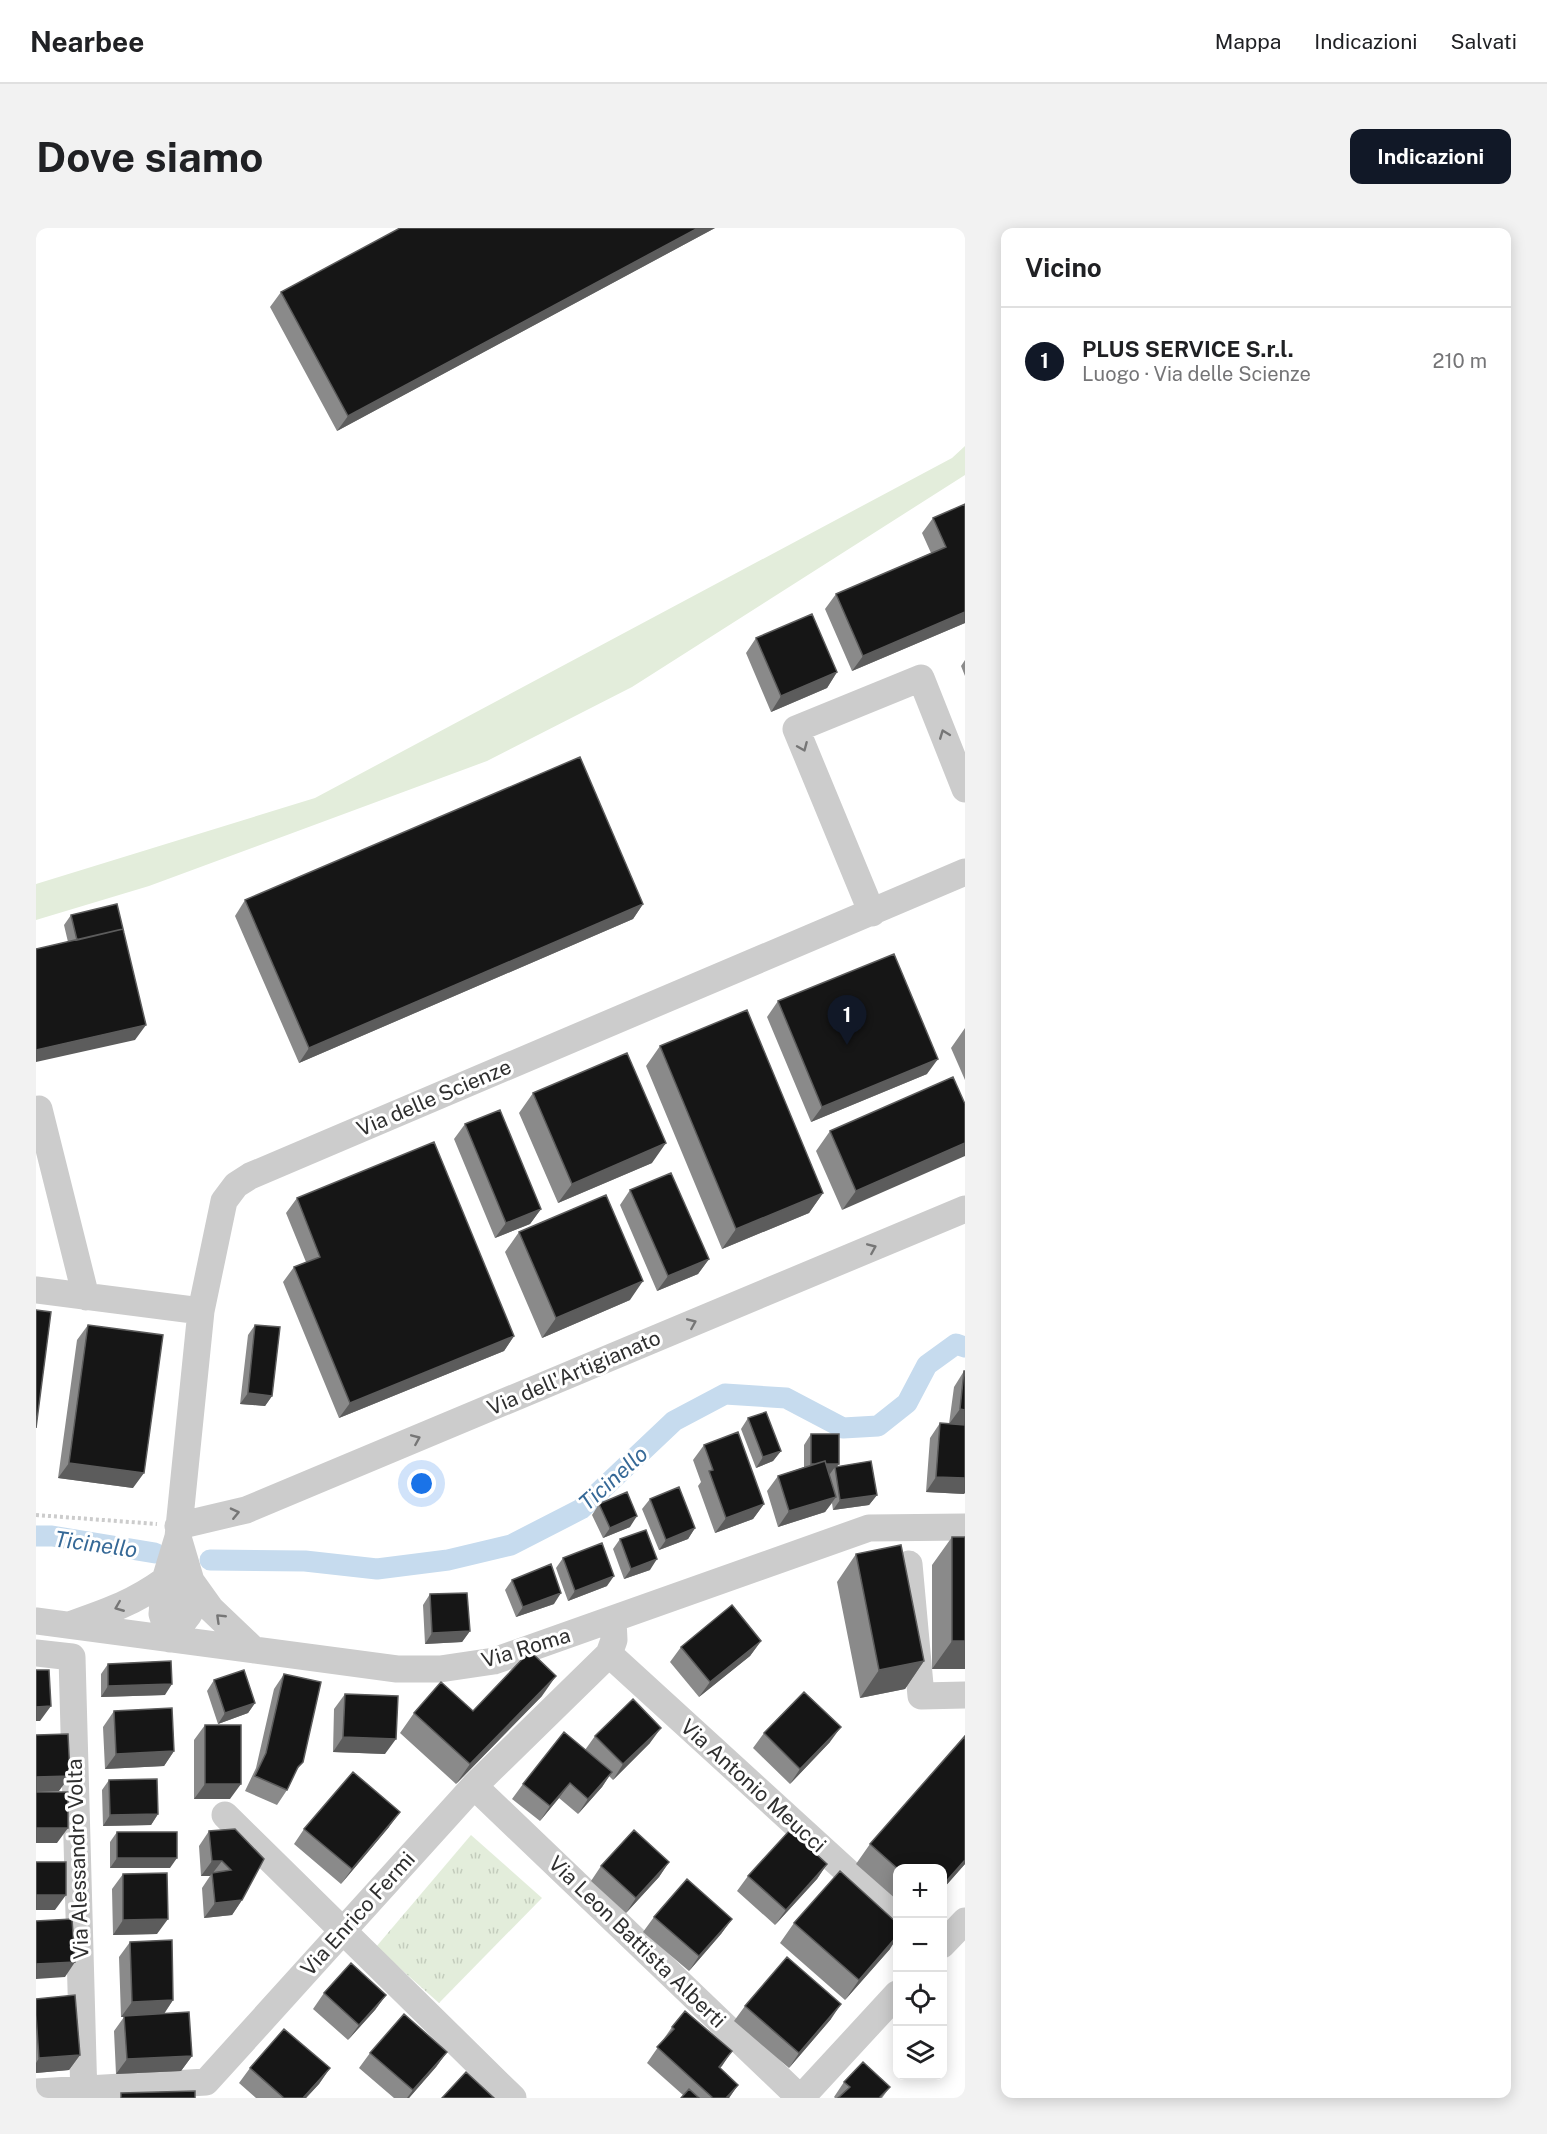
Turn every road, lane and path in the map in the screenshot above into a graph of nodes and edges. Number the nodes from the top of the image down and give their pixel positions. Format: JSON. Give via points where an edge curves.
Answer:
{"nodes":[{"id":1,"x":965,"y":789,"type":"edge"},
{"id":2,"x":965,"y":872,"type":"edge"},
{"id":3,"x":872,"y":913,"type":"junction"},
{"id":4,"x":36,"y":1110,"type":"edge"},
{"id":5,"x":965,"y":1209,"type":"edge"},
{"id":6,"x":36,"y":1290,"type":"edge"},
{"id":7,"x":86,"y":1297,"type":"junction"},
{"id":8,"x":201,"y":1311,"type":"junction"},
{"id":9,"x":36,"y":1515,"type":"edge"},
{"id":10,"x":965,"y":1527,"type":"edge"},
{"id":11,"x":178,"y":1532,"type":"junction"},
{"id":12,"x":909,"y":1564,"type":"dead end"},
{"id":13,"x":178,"y":1580,"type":"junction"},
{"id":14,"x":613,"y":1620,"type":"junction"},
{"id":15,"x":36,"y":1621,"type":"edge"},
{"id":16,"x":68,"y":1625,"type":"junction"},
{"id":17,"x":171,"y":1639,"type":"junction"},
{"id":18,"x":254,"y":1650,"type":"junction"},
{"id":19,"x":36,"y":1653,"type":"edge"},
{"id":20,"x":609,"y":1654,"type":"junction"},
{"id":21,"x":965,"y":1695,"type":"edge"},
{"id":22,"x":474,"y":1786,"type":"junction"},
{"id":23,"x":225,"y":1815,"type":"dead end"},
{"id":24,"x":893,"y":1913,"type":"edge"},
{"id":25,"x":965,"y":1921,"type":"edge"},
{"id":26,"x":343,"y":1931,"type":"junction"},
{"id":27,"x":947,"y":1940,"type":"edge"},
{"id":28,"x":893,"y":1998,"type":"edge"},
{"id":29,"x":215,"y":2090,"type":"edge"},
{"id":30,"x":36,"y":2092,"type":"edge"},
{"id":31,"x":84,"y":2094,"type":"edge"},
{"id":32,"x":513,"y":2098,"type":"edge"},
{"id":33,"x":800,"y":2098,"type":"edge"}],
"edges":[{"from":1,"to":3,"type":"street","one_way":true,"via":[[921,678],[796,729]]},
{"from":2,"to":3,"type":"street","name":"Via delle Scienze"},
{"from":3,"to":8,"type":"street","name":"Via delle Scienze","via":[[250,1176],[236,1185],[224,1201]]},
{"from":4,"to":7,"type":"street","via":[[39,1109]]},
{"from":11,"to":5,"type":"street","name":"Via dell'Artigianato","one_way":true,"via":[[246,1510]]},
{"from":6,"to":7,"type":"street"},
{"from":7,"to":8,"type":"street"},
{"from":8,"to":11,"type":"street","name":"Via delle Scienze"},
{"from":9,"to":11,"type":"path"},
{"from":10,"to":14,"type":"street","name":"Via Roma","via":[[869,1528]]},
{"from":11,"to":13,"type":"street","name":"Via delle Scienze"},
{"from":12,"to":21,"type":"street","via":[[921,1696]]},
{"from":13,"to":16,"type":"street","one_way":true,"via":[[120,1607]]},
{"from":13,"to":17,"type":"street","name":"Via delle Scienze","via":[[162,1614]]},
{"from":18,"to":13,"type":"street","one_way":true},
{"from":14,"to":18,"type":"street","name":"Via Roma","via":[[494,1661],[440,1669],[397,1669]]},
{"from":14,"to":20,"type":"street","via":[[614,1640]]},
{"from":15,"to":16,"type":"street","name":"Via Roma"},
{"from":16,"to":17,"type":"street","name":"Via Roma"},
{"from":17,"to":18,"type":"street","name":"Via Roma"},
{"from":19,"to":31,"type":"street","name":"Via Alessandro Volta","via":[[72,1657]]},
{"from":20,"to":22,"type":"street","name":"Via Enrico Fermi"},
{"from":20,"to":24,"type":"street","name":"Via Antonio Meucci"},
{"from":22,"to":26,"type":"street","name":"Via Enrico Fermi"},
{"from":22,"to":33,"type":"street","name":"Via Leon Battista Alberti"},
{"from":23,"to":26,"type":"street"},
{"from":25,"to":27,"type":"street"},
{"from":26,"to":29,"type":"street","name":"Via Enrico Fermi"},
{"from":26,"to":32,"type":"street"},
{"from":28,"to":33,"type":"street"},
{"from":29,"to":31,"type":"street","name":"Via Enrico Fermi"},
{"from":30,"to":31,"type":"street","name":"Via Enrico Fermi"}]}
